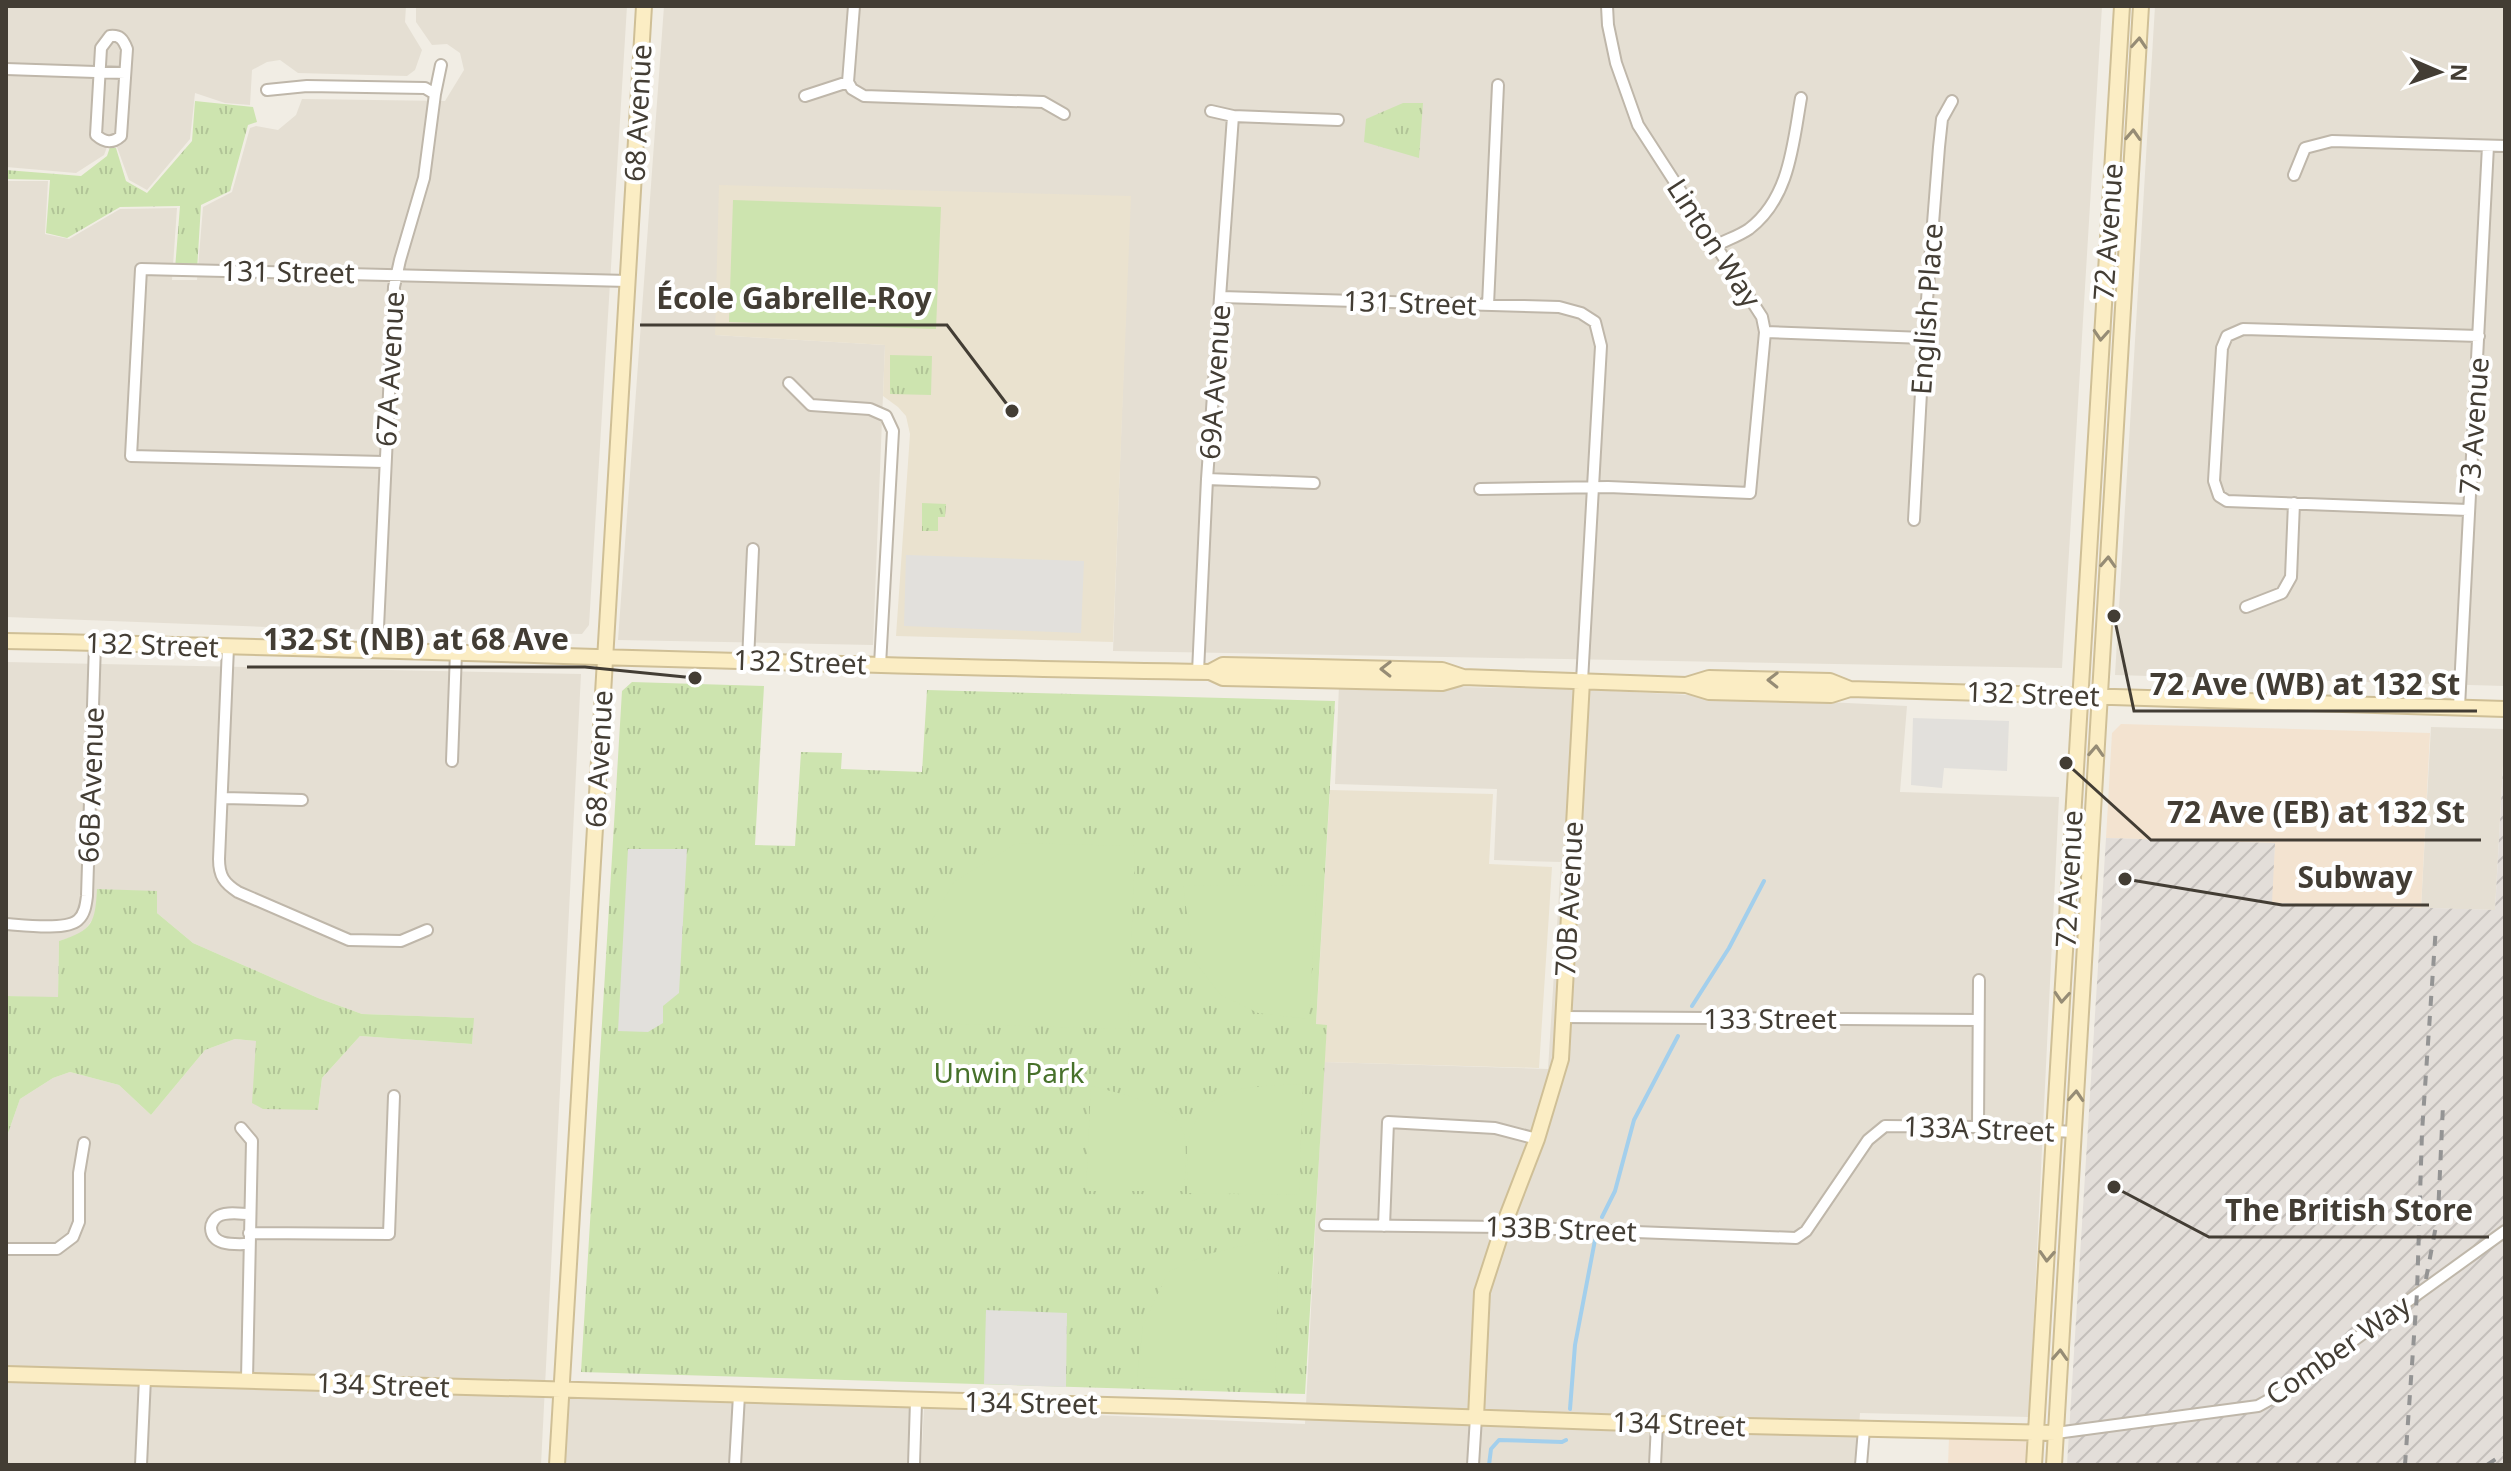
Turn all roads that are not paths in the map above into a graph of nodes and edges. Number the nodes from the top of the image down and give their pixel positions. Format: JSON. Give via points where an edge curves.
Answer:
{"nodes":[{"id":1,"x":644,"y":6,"type":"edge"},
{"id":2,"x":854,"y":6,"type":"edge"},
{"id":3,"x":1607,"y":6,"type":"edge"},
{"id":4,"x":2122,"y":6,"type":"edge"},
{"id":5,"x":2141,"y":6,"type":"edge"},
{"id":6,"x":441,"y":65,"type":"dead end"},
{"id":7,"x":6,"y":69,"type":"edge"},
{"id":8,"x":99,"y":72,"type":"junction"},
{"id":9,"x":125,"y":73,"type":"junction"},
{"id":10,"x":848,"y":82,"type":"junction"},
{"id":11,"x":1498,"y":85,"type":"dead end"},
{"id":12,"x":267,"y":90,"type":"dead end"},
{"id":13,"x":430,"y":91,"type":"junction"},
{"id":14,"x":805,"y":96,"type":"dead end"},
{"id":15,"x":1801,"y":98,"type":"dead end"},
{"id":16,"x":1952,"y":101,"type":"dead end"},
{"id":17,"x":1211,"y":111,"type":"dead end"},
{"id":18,"x":1064,"y":114,"type":"dead end"},
{"id":19,"x":1233,"y":116,"type":"junction"},
{"id":20,"x":1338,"y":120,"type":"dead end"},
{"id":21,"x":2488,"y":146,"type":"junction"},
{"id":22,"x":2505,"y":146,"type":"edge"},
{"id":23,"x":2294,"y":175,"type":"dead end"},
{"id":24,"x":1715,"y":246,"type":"junction"},
{"id":25,"x":396,"y":274,"type":"junction"},
{"id":26,"x":628,"y":281,"type":"junction"},
{"id":27,"x":1221,"y":297,"type":"junction"},
{"id":28,"x":1488,"y":305,"type":"junction"},
{"id":29,"x":1595,"y":322,"type":"joint"},
{"id":30,"x":1765,"y":332,"type":"junction"},
{"id":31,"x":2479,"y":336,"type":"junction"},
{"id":32,"x":1924,"y":338,"type":"junction"},
{"id":33,"x":789,"y":383,"type":"dead end"},
{"id":34,"x":384,"y":462,"type":"junction"},
{"id":35,"x":1207,"y":479,"type":"junction"},
{"id":36,"x":1314,"y":483,"type":"dead end"},
{"id":37,"x":1592,"y":488,"type":"junction"},
{"id":38,"x":1480,"y":489,"type":"dead end"},
{"id":39,"x":2294,"y":503,"type":"junction"},
{"id":40,"x":2468,"y":510,"type":"junction"},
{"id":41,"x":1914,"y":520,"type":"dead end"},
{"id":42,"x":753,"y":549,"type":"dead end"},
{"id":43,"x":2246,"y":607,"type":"dead end"},
{"id":44,"x":6,"y":641,"type":"edge"},
{"id":45,"x":95,"y":643,"type":"junction"},
{"id":46,"x":228,"y":647,"type":"junction"},
{"id":47,"x":377,"y":649,"type":"junction"},
{"id":48,"x":456,"y":652,"type":"junction"},
{"id":49,"x":605,"y":656,"type":"junction"},
{"id":50,"x":748,"y":661,"type":"junction"},
{"id":51,"x":880,"y":665,"type":"junction"},
{"id":52,"x":1204,"y":672,"type":"junction"},
{"id":53,"x":1582,"y":681,"type":"junction"},
{"id":54,"x":2081,"y":695,"type":"junction"},
{"id":55,"x":2100,"y":696,"type":"junction"},
{"id":56,"x":2459,"y":707,"type":"junction"},
{"id":57,"x":2505,"y":709,"type":"edge"},
{"id":58,"x":452,"y":761,"type":"dead end"},
{"id":59,"x":223,"y":798,"type":"junction"},
{"id":60,"x":302,"y":800,"type":"dead end"},
{"id":61,"x":6,"y":924,"type":"edge"},
{"id":62,"x":427,"y":930,"type":"dead end"},
{"id":63,"x":1979,"y":980,"type":"dead end"},
{"id":64,"x":1563,"y":1017,"type":"junction"},
{"id":65,"x":1978,"y":1020,"type":"junction"},
{"id":66,"x":394,"y":1096,"type":"dead end"},
{"id":67,"x":1978,"y":1127,"type":"junction"},
{"id":68,"x":241,"y":1128,"type":"dead end"},
{"id":69,"x":2054,"y":1132,"type":"junction"},
{"id":70,"x":2074,"y":1132,"type":"junction"},
{"id":71,"x":1537,"y":1139,"type":"junction"},
{"id":72,"x":84,"y":1143,"type":"dead end"},
{"id":73,"x":250,"y":1214,"type":"junction"},
{"id":74,"x":1325,"y":1225,"type":"dead end"},
{"id":75,"x":1384,"y":1226,"type":"junction"},
{"id":76,"x":1503,"y":1227,"type":"junction"},
{"id":77,"x":2505,"y":1231,"type":"edge"},
{"id":78,"x":1796,"y":1238,"type":"joint"},
{"id":79,"x":249,"y":1239,"type":"junction"},
{"id":80,"x":6,"y":1249,"type":"edge"},
{"id":81,"x":6,"y":1374,"type":"edge"},
{"id":82,"x":145,"y":1378,"type":"junction"},
{"id":83,"x":247,"y":1379,"type":"junction"},
{"id":84,"x":562,"y":1390,"type":"junction"},
{"id":85,"x":739,"y":1395,"type":"junction"},
{"id":86,"x":916,"y":1401,"type":"junction"},
{"id":87,"x":1476,"y":1417,"type":"junction"},
{"id":88,"x":1657,"y":1424,"type":"junction"},
{"id":89,"x":1864,"y":1429,"type":"junction"},
{"id":90,"x":2056,"y":1433,"type":"junction"},
{"id":91,"x":2036,"y":1434,"type":"junction"},
{"id":92,"x":141,"y":1465,"type":"edge"},
{"id":93,"x":557,"y":1465,"type":"edge"},
{"id":94,"x":735,"y":1465,"type":"edge"},
{"id":95,"x":914,"y":1465,"type":"edge"},
{"id":96,"x":1473,"y":1465,"type":"edge"},
{"id":97,"x":1655,"y":1465,"type":"edge"},
{"id":98,"x":1861,"y":1465,"type":"edge"},
{"id":99,"x":2034,"y":1465,"type":"edge"},
{"id":100,"x":2054,"y":1465,"type":"edge"}],
"edges":[{"from":1,"to":26,"type":"main road","name":"68 Avenue"},
{"from":2,"to":10,"type":"street"},
{"from":3,"to":24,"type":"street","name":"Linton Way","via":[[1616,63],[1638,125]]},
{"from":4,"to":54,"type":"main road","name":"72 Avenue","one_way":true},
{"from":55,"to":5,"type":"main road","name":"72 Avenue","one_way":true},
{"from":6,"to":13,"type":"street","name":"67A Avenue"},
{"from":7,"to":8,"type":"street"},
{"from":8,"to":9,"type":"street"},
{"from":8,"to":9,"type":"street","via":[[101,48],[110,36],[117,36],[127,49]]},
{"from":8,"to":9,"type":"street","via":[[96,135],[106,141],[121,136]]},
{"from":10,"to":14,"type":"street"},
{"from":10,"to":18,"type":"street","via":[[864,96],[1043,102]]},
{"from":11,"to":28,"type":"street"},
{"from":12,"to":13,"type":"street","via":[[307,86]]},
{"from":13,"to":25,"type":"street","name":"67A Avenue","via":[[424,178]]},
{"from":15,"to":24,"type":"street","via":[[1788,171],[1773,201],[1750,228]]},
{"from":16,"to":32,"type":"street","name":"English Place","via":[[1942,119]]},
{"from":17,"to":19,"type":"street"},
{"from":19,"to":20,"type":"street"},
{"from":19,"to":27,"type":"street","name":"69A Avenue"},
{"from":21,"to":22,"type":"street"},
{"from":21,"to":23,"type":"street","via":[[2332,141],[2305,148]]},
{"from":21,"to":31,"type":"street","name":"73 Avenue"},
{"from":24,"to":30,"type":"street","name":"Linton Way","via":[[1762,317]]},
{"from":25,"to":26,"type":"street","name":"131 Street"},
{"from":25,"to":34,"type":"street","name":"67A Avenue"},
{"from":25,"to":34,"type":"street","name":"131 Street","via":[[141,269],[131,456]]},
{"from":26,"to":49,"type":"main road","name":"68 Avenue"},
{"from":27,"to":28,"type":"street","name":"131 Street"},
{"from":27,"to":35,"type":"street","name":"69A Avenue"},
{"from":28,"to":29,"type":"street","name":"131 Street","via":[[1559,307]]},
{"from":29,"to":37,"type":"street","name":"70B Avenue","via":[[1601,346]]},
{"from":30,"to":32,"type":"street"},
{"from":30,"to":37,"type":"street","name":"Linton Way","via":[[1750,493]]},
{"from":31,"to":39,"type":"street","via":[[2243,329],[2227,336],[2214,481],[2219,496],[2227,501]]},
{"from":31,"to":40,"type":"street","name":"73 Avenue"},
{"from":32,"to":41,"type":"street","name":"English Place"},
{"from":33,"to":51,"type":"street","via":[[811,405],[870,409],[886,416],[893,431]]},
{"from":34,"to":47,"type":"street","name":"67A Avenue"},
{"from":35,"to":36,"type":"street"},
{"from":35,"to":52,"type":"street","name":"69A Avenue"},
{"from":37,"to":38,"type":"street"},
{"from":37,"to":53,"type":"street","name":"70B Avenue"},
{"from":39,"to":40,"type":"street"},
{"from":39,"to":43,"type":"street","via":[[2291,577],[2282,593]]},
{"from":40,"to":56,"type":"street","name":"73 Avenue"},
{"from":42,"to":50,"type":"street"},
{"from":44,"to":45,"type":"main road","name":"132 Street"},
{"from":45,"to":46,"type":"main road","name":"132 Street"},
{"from":45,"to":61,"type":"street","name":"66B Avenue","via":[[84,911],[75,923],[59,926]]},
{"from":46,"to":47,"type":"main road","name":"132 Street"},
{"from":46,"to":59,"type":"street"},
{"from":47,"to":48,"type":"main road","name":"132 Street"},
{"from":48,"to":49,"type":"main road","name":"132 Street"},
{"from":48,"to":58,"type":"street"},
{"from":49,"to":50,"type":"main road","name":"132 Street"},
{"from":49,"to":84,"type":"main road","name":"68 Avenue"},
{"from":50,"to":51,"type":"main road","name":"132 Street"},
{"from":51,"to":52,"type":"main road","name":"132 Street"},
{"from":52,"to":53,"type":"main road","name":"132 Street","via":[[1223,665],[1427,669],[1463,677]]},
{"from":53,"to":54,"type":"main road","name":"132 Street","via":[[1830,681],[1850,689]]},
{"from":53,"to":64,"type":"main road","name":"70B Avenue"},
{"from":54,"to":55,"type":"main road","name":"132 Street"},
{"from":54,"to":69,"type":"main road","name":"72 Avenue","one_way":true},
{"from":55,"to":56,"type":"main road","name":"132 Street"},
{"from":70,"to":55,"type":"main road","name":"72 Avenue","one_way":true},
{"from":56,"to":57,"type":"main road","name":"132 Street"},
{"from":59,"to":60,"type":"street"},
{"from":59,"to":62,"type":"street","via":[[221,877],[238,892],[349,940],[401,941]]},
{"from":63,"to":65,"type":"street"},
{"from":64,"to":65,"type":"street","name":"133 Street"},
{"from":64,"to":71,"type":"main road","name":"70B Avenue","via":[[1561,1059]]},
{"from":65,"to":67,"type":"street"},
{"from":66,"to":79,"type":"street","via":[[389,1234]]},
{"from":67,"to":69,"type":"street","name":"133A Street"},
{"from":67,"to":78,"type":"street","name":"133A Street","via":[[1882,1128]]},
{"from":68,"to":73,"type":"street","via":[[252,1141]]},
{"from":69,"to":70,"type":"street","name":"133A Street"},
{"from":69,"to":91,"type":"main road","name":"72 Avenue","one_way":true},
{"from":90,"to":70,"type":"main road","name":"72 Avenue","one_way":true},
{"from":71,"to":75,"type":"street","via":[[1495,1128],[1388,1122]]},
{"from":71,"to":76,"type":"main road","name":"70B Avenue"},
{"from":72,"to":80,"type":"street","via":[[79,1222],[73,1237],[57,1249]]},
{"from":73,"to":79,"type":"street"},
{"from":73,"to":79,"type":"street","via":[[218,1215],[211,1228],[220,1242]]},
{"from":74,"to":75,"type":"street","name":"133B Street"},
{"from":75,"to":76,"type":"street","name":"133B Street"},
{"from":76,"to":78,"type":"street","name":"133B Street"},
{"from":76,"to":87,"type":"main road","name":"70B Avenue","via":[[1481,1299]]},
{"from":77,"to":90,"type":"street","name":"Comber Way","via":[[2258,1406]]},
{"from":79,"to":83,"type":"street"},
{"from":81,"to":82,"type":"main road","name":"134 Street"},
{"from":82,"to":83,"type":"main road","name":"134 Street"},
{"from":82,"to":92,"type":"street"},
{"from":83,"to":84,"type":"main road","name":"134 Street"},
{"from":84,"to":85,"type":"main road","name":"134 Street"},
{"from":84,"to":93,"type":"main road","name":"68 Avenue"},
{"from":85,"to":86,"type":"main road","name":"134 Street"},
{"from":85,"to":94,"type":"street"},
{"from":86,"to":87,"type":"main road","name":"134 Street"},
{"from":86,"to":95,"type":"street"},
{"from":87,"to":88,"type":"main road","name":"134 Street"},
{"from":87,"to":96,"type":"street","name":"70B Avenue"},
{"from":88,"to":89,"type":"main road","name":"134 Street"},
{"from":88,"to":97,"type":"street"},
{"from":89,"to":91,"type":"main road","name":"134 Street"},
{"from":89,"to":98,"type":"street"},
{"from":90,"to":91,"type":"main road","name":"134 Street"},
{"from":90,"to":100,"type":"main road","name":"72 Avenue"},
{"from":91,"to":99,"type":"main road","name":"72 Avenue"}]}
